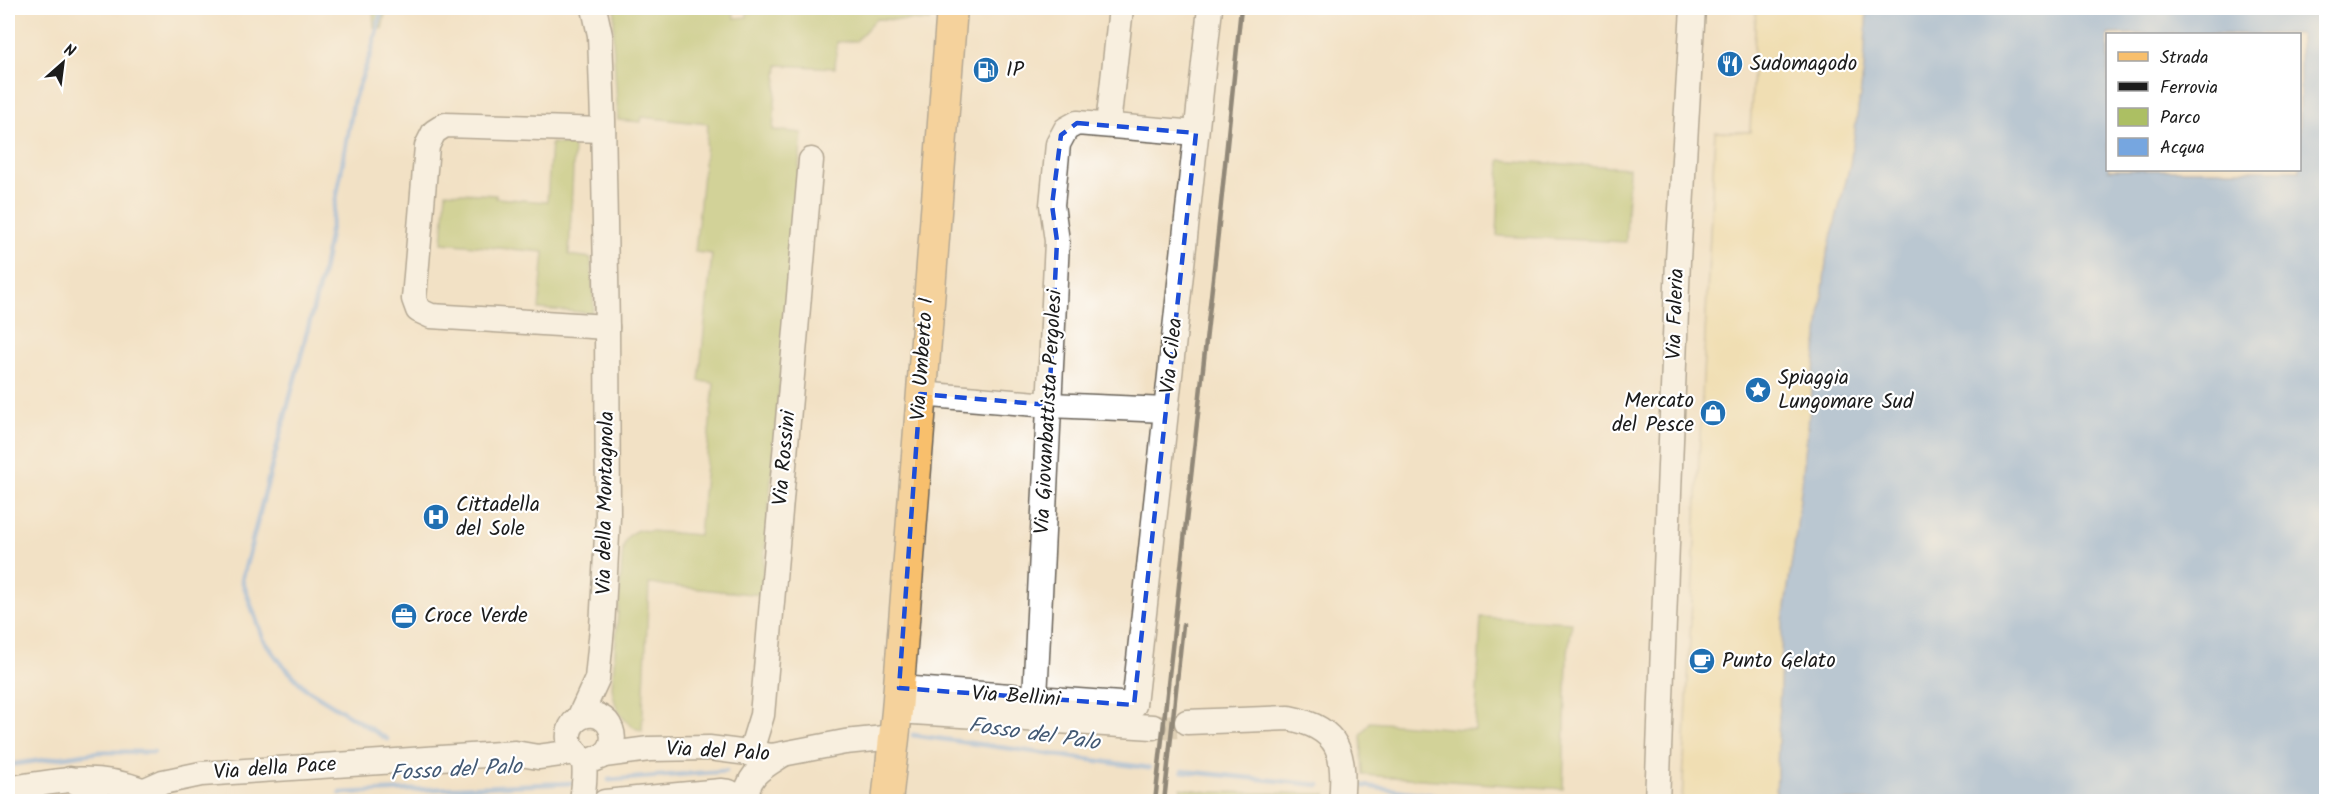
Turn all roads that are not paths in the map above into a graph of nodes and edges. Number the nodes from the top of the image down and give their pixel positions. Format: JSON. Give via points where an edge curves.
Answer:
{"nodes":[{"id":1,"x":594,"y":8,"type":"edge"},
{"id":2,"x":605,"y":8,"type":"edge"},
{"id":3,"x":952,"y":8,"type":"edge"},
{"id":4,"x":1121,"y":8,"type":"edge"},
{"id":5,"x":1210,"y":8,"type":"edge"},
{"id":6,"x":1693,"y":8,"type":"edge"},
{"id":7,"x":600,"y":35,"type":"junction"},
{"id":8,"x":1108,"y":125,"type":"junction"},
{"id":9,"x":603,"y":130,"type":"junction"},
{"id":10,"x":1196,"y":133,"type":"junction"},
{"id":11,"x":811,"y":160,"type":"dead end"},
{"id":12,"x":607,"y":327,"type":"junction"},
{"id":13,"x":920,"y":394,"type":"junction"},
{"id":14,"x":1049,"y":405,"type":"junction"},
{"id":15,"x":1166,"y":410,"type":"junction"},
{"id":16,"x":597,"y":679,"type":"junction"},
{"id":17,"x":1035,"y":698,"type":"junction"},
{"id":18,"x":896,"y":712,"type":"junction"},
{"id":19,"x":1147,"y":720,"type":"junction"},
{"id":20,"x":1189,"y":724,"type":"tunnel mouth"},
{"id":21,"x":609,"y":725,"type":"junction"},
{"id":22,"x":585,"y":745,"type":"junction"},
{"id":23,"x":649,"y":749,"type":"junction"},
{"id":24,"x":750,"y":754,"type":"junction"},
{"id":25,"x":782,"y":755,"type":"junction"},
{"id":26,"x":401,"y":760,"type":"joint"},
{"id":27,"x":70,"y":779,"type":"junction"},
{"id":28,"x":8,"y":789,"type":"edge"},
{"id":29,"x":142,"y":790,"type":"junction"},
{"id":30,"x":99,"y":801,"type":"edge"},
{"id":31,"x":118,"y":801,"type":"edge"},
{"id":32,"x":582,"y":801,"type":"edge"},
{"id":33,"x":606,"y":801,"type":"edge"},
{"id":34,"x":745,"y":801,"type":"edge"},
{"id":35,"x":887,"y":801,"type":"edge"},
{"id":36,"x":1341,"y":801,"type":"edge"},
{"id":37,"x":1657,"y":801,"type":"edge"}],
"edges":[{"from":1,"to":7,"type":"street","name":"Via della Montagnola"},
{"from":2,"to":7,"type":"street"},
{"from":3,"to":13,"type":"main road","name":"Via Umberto I"},
{"from":4,"to":8,"type":"street"},
{"from":5,"to":10,"type":"street","name":"Via Cilea"},
{"from":6,"to":37,"type":"street","name":"Via Faleria","via":[[1678,260]]},
{"from":7,"to":9,"type":"street","name":"Via della Montagnola"},
{"from":8,"to":10,"type":"street"},
{"from":8,"to":14,"type":"street","name":"Via Giovanbattista Pergolesi","via":[[1077,123],[1066,129],[1058,144],[1052,205],[1057,241]]},
{"from":9,"to":12,"type":"street","name":"Via della Montagnola"},
{"from":9,"to":12,"type":"street","via":[[445,125],[434,132],[427,146],[414,299],[418,310],[431,316]]},
{"from":10,"to":15,"type":"street","name":"Via Cilea"},
{"from":11,"to":24,"type":"street","name":"Via Rossini","via":[[762,715]]},
{"from":12,"to":16,"type":"street","name":"Via della Montagnola","via":[[608,517]]},
{"from":13,"to":14,"type":"street"},
{"from":13,"to":18,"type":"main road","name":"Via Umberto I"},
{"from":14,"to":15,"type":"street"},
{"from":14,"to":17,"type":"street","name":"Via Giovanbattista Pergolesi"},
{"from":15,"to":19,"type":"street","name":"Via Cilea"},
{"from":16,"to":21,"type":"street","name":"Via della Montagnola"},
{"from":16,"to":22,"type":"street","name":"Via della Montagnola"},
{"from":17,"to":18,"type":"street","name":"Via Bellini"},
{"from":17,"to":19,"type":"street","name":"Via Bellini"},
{"from":18,"to":19,"type":"street"},
{"from":18,"to":25,"type":"street","name":"Via del Palo","via":[[845,742]]},
{"from":18,"to":35,"type":"main road","name":"Via Umberto I"},
{"from":20,"to":36,"type":"street","via":[[1289,718],[1320,728],[1340,753]]},
{"from":21,"to":22,"type":"street","via":[[612,743]]},
{"from":21,"to":22,"type":"street","name":"Via del Palo","via":[[594,715]]},
{"from":21,"to":23,"type":"street","name":"Via del Palo","via":[[626,741]]},
{"from":22,"to":23,"type":"street","name":"Via del Palo"},
{"from":22,"to":26,"type":"street","name":"Via del Palo","via":[[538,757],[515,753]]},
{"from":22,"to":32,"type":"street"},
{"from":22,"to":33,"type":"street","via":[[597,788]]},
{"from":23,"to":24,"type":"street","name":"Via del Palo","via":[[709,748]]},
{"from":24,"to":25,"type":"street","name":"Via del Palo"},
{"from":25,"to":34,"type":"street","via":[[750,779]]},
{"from":26,"to":29,"type":"street","name":"Via della Pace","via":[[224,772],[182,778]]},
{"from":27,"to":28,"type":"street"},
{"from":27,"to":29,"type":"street","via":[[98,778]]},
{"from":27,"to":30,"type":"street","via":[[90,790]]},
{"from":29,"to":31,"type":"street","name":"Via della Pace"},
{"from":33,"to":34,"type":"street","name":"Via del Palo","via":[[721,791]]}]}
